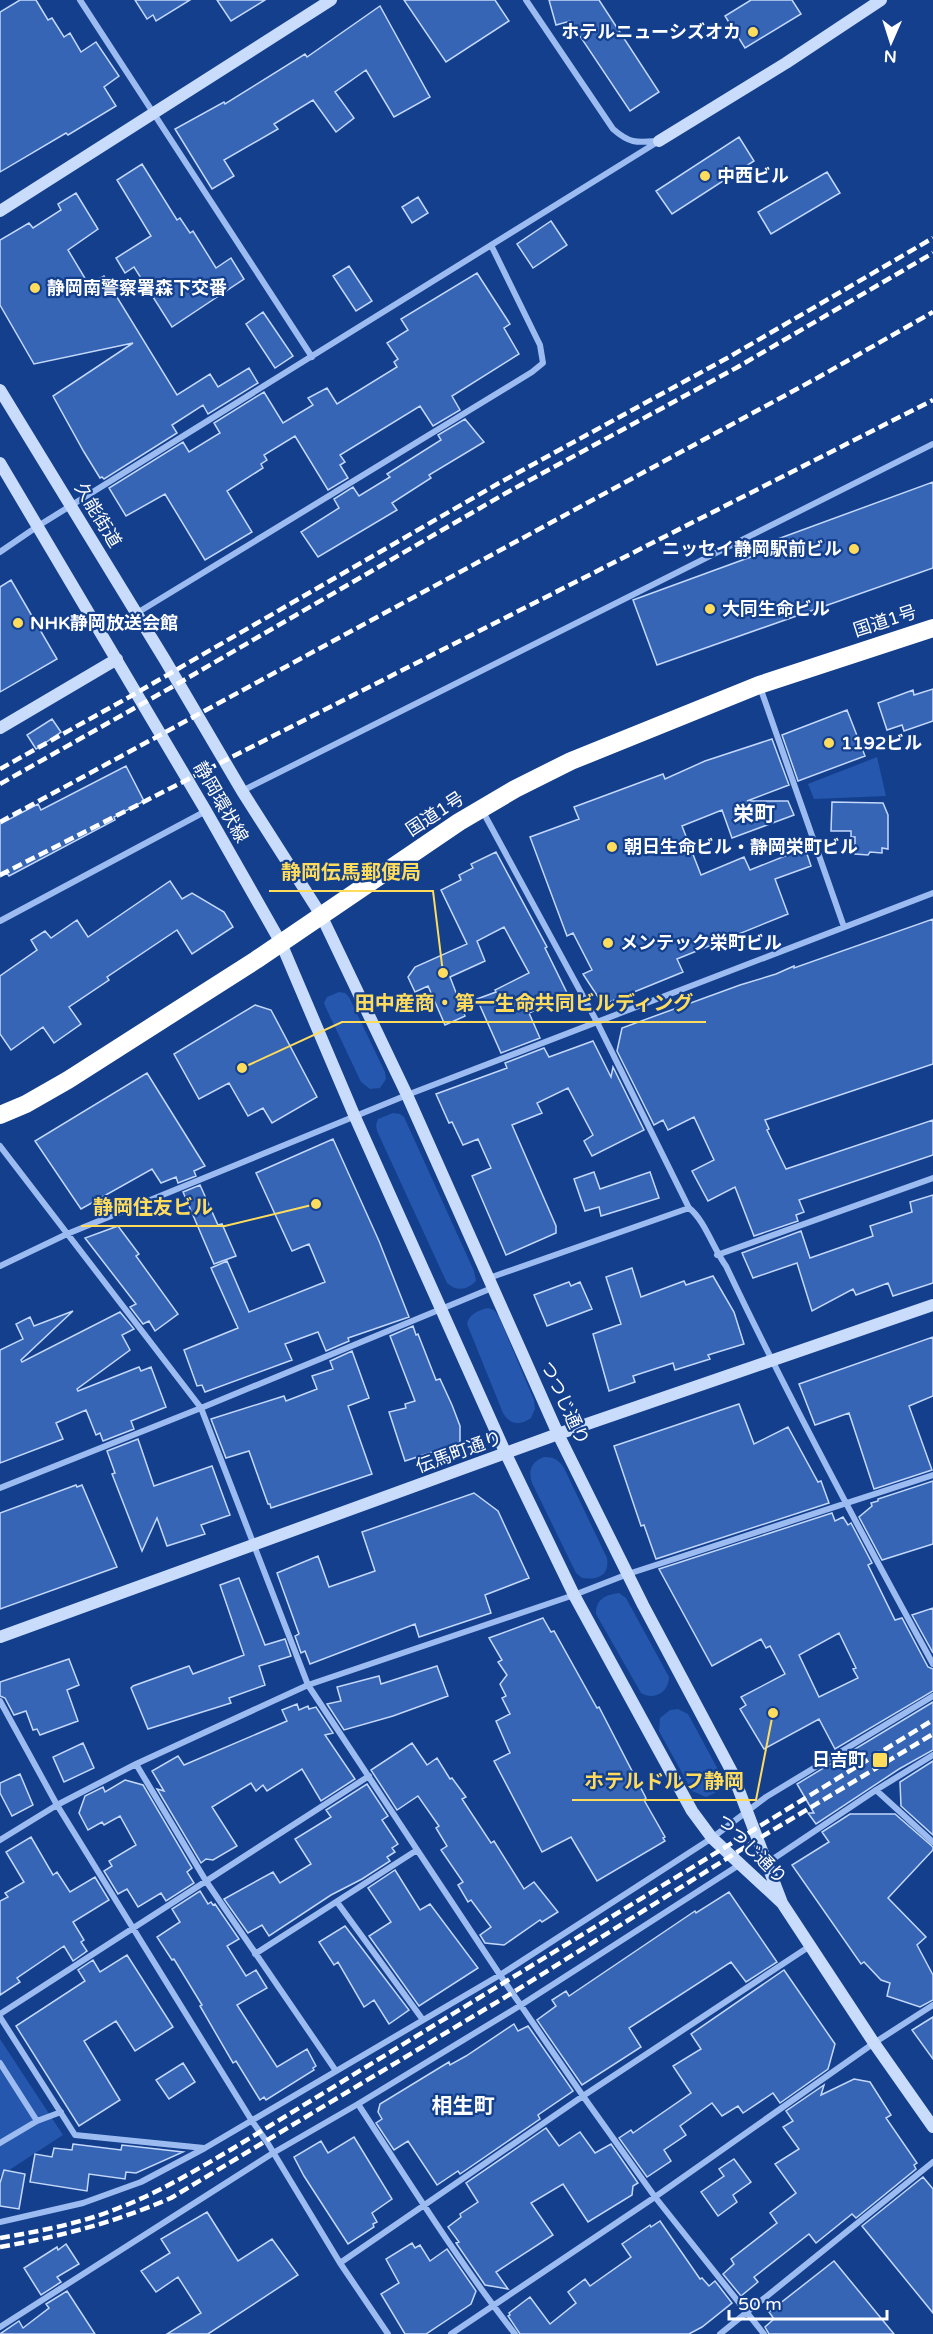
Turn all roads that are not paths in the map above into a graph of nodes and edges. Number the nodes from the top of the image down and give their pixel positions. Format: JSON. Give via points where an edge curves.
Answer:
{"nodes":[{"id":1,"x":80,"y":0,"type":"edge"},
{"id":2,"x":331,"y":0,"type":"edge"},
{"id":3,"x":526,"y":0,"type":"edge"},
{"id":4,"x":881,"y":0,"type":"edge"},
{"id":5,"x":152,"y":114,"type":"junction"},
{"id":6,"x":659,"y":141,"type":"junction"},
{"id":7,"x":0,"y":211,"type":"edge"},
{"id":8,"x":491,"y":245,"type":"junction"},
{"id":9,"x":312,"y":357,"type":"junction"},
{"id":10,"x":0,"y":390,"type":"edge"},
{"id":11,"x":933,"y":444,"type":"edge"},
{"id":12,"x":0,"y":463,"type":"edge"},
{"id":13,"x":71,"y":506,"type":"junction"},
{"id":14,"x":38,"y":526,"type":"junction"},
{"id":15,"x":0,"y":552,"type":"edge"},
{"id":16,"x":137,"y":613,"type":"junction"},
{"id":17,"x":933,"y":628,"type":"edge"},
{"id":18,"x":117,"y":659,"type":"junction"},
{"id":19,"x":165,"y":660,"type":"joint"},
{"id":20,"x":759,"y":685,"type":"junction"},
{"id":21,"x":0,"y":728,"type":"edge"},
{"id":22,"x":242,"y":791,"type":"junction"},
{"id":23,"x":482,"y":809,"type":"junction"},
{"id":24,"x":206,"y":810,"type":"junction"},
{"id":25,"x":933,"y":894,"type":"edge"},
{"id":26,"x":321,"y":915,"type":"junction"},
{"id":27,"x":0,"y":921,"type":"edge"},
{"id":28,"x":844,"y":927,"type":"junction"},
{"id":29,"x":281,"y":943,"type":"junction"},
{"id":30,"x":597,"y":1022,"type":"junction"},
{"id":31,"x":407,"y":1095,"type":"junction"},
{"id":32,"x":0,"y":1115,"type":"edge"},
{"id":33,"x":355,"y":1117,"type":"junction"},
{"id":34,"x":0,"y":1146,"type":"edge"},
{"id":35,"x":933,"y":1178,"type":"edge"},
{"id":36,"x":689,"y":1208,"type":"junction"},
{"id":37,"x":66,"y":1234,"type":"junction"},
{"id":38,"x":717,"y":1255,"type":"junction"},
{"id":39,"x":0,"y":1266,"type":"edge"},
{"id":40,"x":490,"y":1283,"type":"junction"},
{"id":41,"x":933,"y":1305,"type":"edge"},
{"id":42,"x":442,"y":1309,"type":"junction"},
{"id":43,"x":771,"y":1360,"type":"junction"},
{"id":44,"x":201,"y":1408,"type":"junction"},
{"id":45,"x":558,"y":1434,"type":"junction"},
{"id":46,"x":506,"y":1454,"type":"junction"},
{"id":47,"x":933,"y":1475,"type":"edge"},
{"id":48,"x":0,"y":1488,"type":"edge"},
{"id":49,"x":846,"y":1504,"type":"junction"},
{"id":50,"x":254,"y":1546,"type":"junction"},
{"id":51,"x":628,"y":1574,"type":"junction"},
{"id":52,"x":574,"y":1595,"type":"junction"},
{"id":53,"x":0,"y":1637,"type":"edge"},
{"id":54,"x":933,"y":1664,"type":"edge"},
{"id":55,"x":308,"y":1685,"type":"junction"},
{"id":56,"x":933,"y":1696,"type":"edge"},
{"id":57,"x":0,"y":1701,"type":"edge"},
{"id":58,"x":933,"y":1755,"type":"edge"},
{"id":59,"x":136,"y":1764,"type":"junction"},
{"id":60,"x":369,"y":1776,"type":"junction"},
{"id":61,"x":876,"y":1790,"type":"junction"},
{"id":62,"x":57,"y":1805,"type":"junction"},
{"id":63,"x":747,"y":1810,"type":"junction"},
{"id":64,"x":712,"y":1838,"type":"junction"},
{"id":65,"x":0,"y":1840,"type":"edge"},
{"id":66,"x":933,"y":1842,"type":"edge"},
{"id":67,"x":417,"y":1850,"type":"junction"},
{"id":68,"x":767,"y":1863,"type":"junction"},
{"id":69,"x":739,"y":1865,"type":"junction"},
{"id":70,"x":206,"y":1881,"type":"junction"},
{"id":71,"x":337,"y":1902,"type":"junction"},
{"id":72,"x":782,"y":1903,"type":"junction"},
{"id":73,"x":133,"y":1928,"type":"junction"},
{"id":74,"x":811,"y":1946,"type":"junction"},
{"id":75,"x":255,"y":1954,"type":"junction"},
{"id":76,"x":500,"y":1975,"type":"junction"},
{"id":77,"x":521,"y":2005,"type":"junction"},
{"id":78,"x":933,"y":2006,"type":"edge"},
{"id":79,"x":0,"y":2016,"type":"edge"},
{"id":80,"x":423,"y":2020,"type":"junction"},
{"id":81,"x":2,"y":2026,"type":"edge"},
{"id":82,"x":874,"y":2043,"type":"junction"},
{"id":83,"x":0,"y":2063,"type":"edge"},
{"id":84,"x":336,"y":2071,"type":"junction"},
{"id":85,"x":583,"y":2096,"type":"junction"},
{"id":86,"x":358,"y":2104,"type":"junction"},
{"id":87,"x":61,"y":2112,"type":"junction"},
{"id":88,"x":37,"y":2121,"type":"junction"},
{"id":89,"x":252,"y":2121,"type":"junction"},
{"id":90,"x":933,"y":2127,"type":"edge"},
{"id":91,"x":0,"y":2143,"type":"edge"},
{"id":92,"x":205,"y":2148,"type":"junction"},
{"id":93,"x":273,"y":2153,"type":"junction"},
{"id":94,"x":933,"y":2162,"type":"edge"},
{"id":95,"x":655,"y":2197,"type":"junction"},
{"id":96,"x":424,"y":2205,"type":"junction"},
{"id":97,"x":0,"y":2222,"type":"edge"},
{"id":98,"x":340,"y":2263,"type":"junction"},
{"id":99,"x":493,"y":2306,"type":"junction"},
{"id":100,"x":747,"y":2313,"type":"junction"},
{"id":101,"x":0,"y":2327,"type":"edge"},
{"id":102,"x":388,"y":2334,"type":"edge"},
{"id":103,"x":451,"y":2334,"type":"edge"},
{"id":104,"x":515,"y":2334,"type":"edge"},
{"id":105,"x":720,"y":2334,"type":"edge"},
{"id":106,"x":764,"y":2334,"type":"edge"}],
"edges":[{"from":1,"to":5,"type":"street"},
{"from":2,"to":5,"type":"main road"},
{"from":3,"to":6,"type":"street","via":[[613,129],[625,139]]},
{"from":4,"to":6,"type":"main road"},
{"from":5,"to":7,"type":"main road"},
{"from":5,"to":9,"type":"street"},
{"from":6,"to":8,"type":"street"},
{"from":8,"to":9,"type":"street"},
{"from":8,"to":16,"type":"street","via":[[540,345],[543,363]]},
{"from":9,"to":13,"type":"street"},
{"from":10,"to":13,"type":"main road","name":"久能街道"},
{"from":11,"to":22,"type":"street"},
{"from":12,"to":14,"type":"main road"},
{"from":13,"to":14,"type":"street"},
{"from":13,"to":16,"type":"main road","name":"久能街道"},
{"from":14,"to":15,"type":"street"},
{"from":14,"to":18,"type":"main road"},
{"from":16,"to":19,"type":"main road","name":"久能街道"},
{"from":17,"to":20,"type":"highway","name":"国道1号"},
{"from":18,"to":21,"type":"main road"},
{"from":18,"to":24,"type":"main road","name":"静岡環状線"},
{"from":19,"to":22,"type":"main road","name":"静岡環状線"},
{"from":20,"to":23,"type":"highway","name":"国道1号","via":[[571,761]]},
{"from":20,"to":28,"type":"street"},
{"from":22,"to":26,"type":"main road","name":"静岡環状線"},
{"from":23,"to":26,"type":"highway","name":"国道1号"},
{"from":23,"to":30,"type":"street"},
{"from":24,"to":27,"type":"street"},
{"from":24,"to":29,"type":"main road","name":"静岡環状線"},
{"from":25,"to":28,"type":"street"},
{"from":26,"to":29,"type":"highway","name":"国道1号"},
{"from":26,"to":31,"type":"main road","name":"つつじ通り"},
{"from":28,"to":30,"type":"street"},
{"from":29,"to":32,"type":"highway","name":"国道1号","via":[[68,1080]]},
{"from":29,"to":33,"type":"main road","name":"つつじ通り"},
{"from":30,"to":31,"type":"street"},
{"from":30,"to":36,"type":"street"},
{"from":31,"to":33,"type":"street"},
{"from":31,"to":40,"type":"main road","name":"つつじ通り"},
{"from":33,"to":37,"type":"street"},
{"from":33,"to":42,"type":"main road","name":"つつじ通り"},
{"from":34,"to":37,"type":"street"},
{"from":35,"to":38,"type":"street"},
{"from":36,"to":38,"type":"street","via":[[698,1217]]},
{"from":36,"to":40,"type":"street"},
{"from":37,"to":39,"type":"street"},
{"from":37,"to":44,"type":"street"},
{"from":38,"to":43,"type":"street"},
{"from":40,"to":42,"type":"street"},
{"from":40,"to":45,"type":"main road","name":"つつじ通り"},
{"from":41,"to":43,"type":"main road","name":"伝馬町通り"},
{"from":42,"to":44,"type":"street"},
{"from":42,"to":46,"type":"main road","name":"つつじ通り"},
{"from":43,"to":45,"type":"main road","name":"伝馬町通り"},
{"from":43,"to":49,"type":"street"},
{"from":44,"to":48,"type":"street"},
{"from":44,"to":50,"type":"street"},
{"from":45,"to":46,"type":"main road","name":"伝馬町通り"},
{"from":45,"to":51,"type":"main road","name":"つつじ通り"},
{"from":46,"to":50,"type":"main road","name":"伝馬町通り"},
{"from":46,"to":52,"type":"main road","name":"つつじ通り"},
{"from":47,"to":49,"type":"street"},
{"from":49,"to":51,"type":"street"},
{"from":49,"to":54,"type":"street"},
{"from":50,"to":53,"type":"main road","name":"伝馬町通り"},
{"from":50,"to":55,"type":"street"},
{"from":51,"to":52,"type":"street"},
{"from":51,"to":63,"type":"main road","name":"つつじ通り","via":[[732,1772]]},
{"from":52,"to":55,"type":"street"},
{"from":52,"to":64,"type":"main road","name":"つつじ通り","via":[[692,1811]]},
{"from":55,"to":59,"type":"street"},
{"from":55,"to":60,"type":"street"},
{"from":56,"to":63,"type":"street"},
{"from":57,"to":62,"type":"street"},
{"from":58,"to":61,"type":"street"},
{"from":59,"to":62,"type":"street"},
{"from":59,"to":70,"type":"street"},
{"from":60,"to":67,"type":"street"},
{"from":60,"to":70,"type":"street"},
{"from":61,"to":66,"type":"street"},
{"from":61,"to":68,"type":"street"},
{"from":62,"to":65,"type":"street"},
{"from":62,"to":73,"type":"street"},
{"from":63,"to":64,"type":"street"},
{"from":63,"to":68,"type":"main road","name":"つつじ通り"},
{"from":64,"to":69,"type":"main road","name":"つつじ通り"},
{"from":64,"to":76,"type":"street"},
{"from":67,"to":71,"type":"street"},
{"from":67,"to":76,"type":"street"},
{"from":68,"to":72,"type":"main road","name":"つつじ通り"},
{"from":69,"to":72,"type":"main road","name":"つつじ通り"},
{"from":69,"to":77,"type":"street"},
{"from":70,"to":73,"type":"street"},
{"from":70,"to":75,"type":"street"},
{"from":71,"to":75,"type":"street"},
{"from":71,"to":80,"type":"street"},
{"from":72,"to":74,"type":"main road","name":"つつじ通り"},
{"from":73,"to":79,"type":"street"},
{"from":73,"to":89,"type":"street"},
{"from":74,"to":82,"type":"main road","name":"つつじ通り"},
{"from":74,"to":85,"type":"street"},
{"from":75,"to":84,"type":"street"},
{"from":76,"to":77,"type":"street"},
{"from":76,"to":80,"type":"street"},
{"from":77,"to":85,"type":"street"},
{"from":77,"to":86,"type":"street"},
{"from":78,"to":82,"type":"street"},
{"from":79,"to":81,"type":"street"},
{"from":80,"to":84,"type":"street"},
{"from":81,"to":87,"type":"street"},
{"from":82,"to":90,"type":"main road","name":"つつじ通り"},
{"from":82,"to":95,"type":"street"},
{"from":83,"to":88,"type":"street"},
{"from":84,"to":89,"type":"street"},
{"from":85,"to":95,"type":"street"},
{"from":85,"to":96,"type":"street"},
{"from":86,"to":93,"type":"street"},
{"from":86,"to":96,"type":"street"},
{"from":87,"to":88,"type":"street"},
{"from":87,"to":92,"type":"street","via":[[75,2134]]},
{"from":88,"to":91,"type":"street"},
{"from":89,"to":92,"type":"street"},
{"from":89,"to":93,"type":"street"},
{"from":92,"to":97,"type":"street","via":[[141,2182],[83,2203]]},
{"from":93,"to":98,"type":"street"},
{"from":93,"to":101,"type":"street"},
{"from":94,"to":100,"type":"street"},
{"from":95,"to":99,"type":"street"},
{"from":95,"to":100,"type":"street"},
{"from":96,"to":98,"type":"street"},
{"from":96,"to":99,"type":"street"},
{"from":98,"to":102,"type":"street"},
{"from":99,"to":103,"type":"street"},
{"from":99,"to":104,"type":"street"},
{"from":100,"to":105,"type":"street"},
{"from":100,"to":106,"type":"street"}]}
